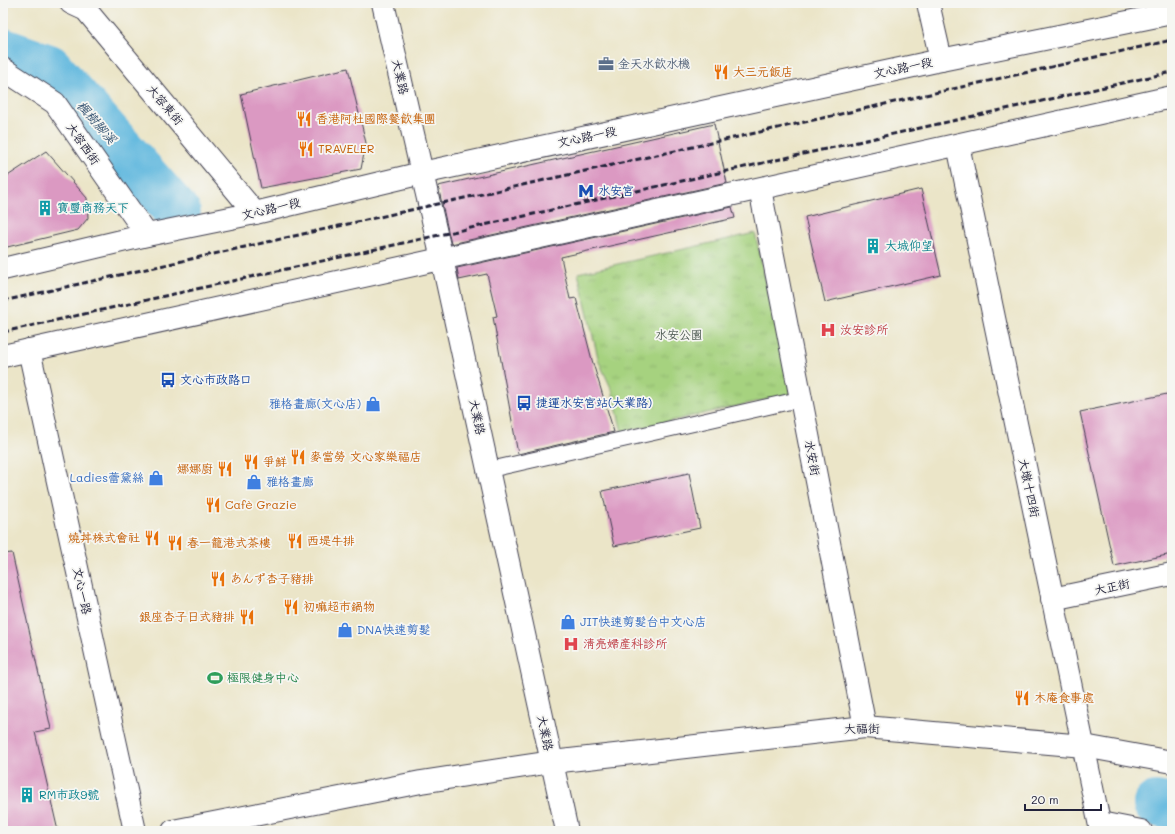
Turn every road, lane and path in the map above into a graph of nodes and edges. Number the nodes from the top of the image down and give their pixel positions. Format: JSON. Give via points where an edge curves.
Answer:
{"nodes":[{"id":1,"x":384,"y":3,"type":"edge"},
{"id":2,"x":928,"y":3,"type":"edge"},
{"id":3,"x":82,"y":5,"type":"edge"},
{"id":4,"x":1172,"y":13,"type":"edge"},
{"id":5,"x":941,"y":60,"type":"junction"},
{"id":6,"x":3,"y":69,"type":"edge"},
{"id":7,"x":1172,"y":97,"type":"edge"},
{"id":8,"x":958,"y":145,"type":"junction"},
{"id":9,"x":422,"y":173,"type":"junction"},
{"id":10,"x":760,"y":188,"type":"junction"},
{"id":11,"x":255,"y":213,"type":"junction"},
{"id":12,"x":147,"y":235,"type":"junction"},
{"id":13,"x":442,"y":259,"type":"junction"},
{"id":14,"x":3,"y":269,"type":"edge"},
{"id":15,"x":29,"y":350,"type":"junction"},
{"id":16,"x":3,"y":356,"type":"edge"},
{"id":17,"x":801,"y":400,"type":"junction"},
{"id":18,"x":488,"y":470,"type":"junction"},
{"id":19,"x":1172,"y":574,"type":"edge"},
{"id":20,"x":1052,"y":599,"type":"junction"},
{"id":21,"x":865,"y":727,"type":"junction"},
{"id":22,"x":1084,"y":746,"type":"junction"},
{"id":23,"x":552,"y":762,"type":"junction"},
{"id":24,"x":1172,"y":762,"type":"edge"},
{"id":25,"x":1100,"y":827,"type":"edge"},
{"id":26,"x":135,"y":831,"type":"edge"},
{"id":27,"x":173,"y":831,"type":"edge"},
{"id":28,"x":567,"y":831,"type":"edge"},
{"id":29,"x":1141,"y":831,"type":"edge"}],
"edges":[{"from":1,"to":9,"type":"street","name":"大業路"},
{"from":2,"to":5,"type":"street"},
{"from":3,"to":11,"type":"street","name":"大容東街"},
{"from":4,"to":5,"type":"street","name":"文心路一段"},
{"from":5,"to":9,"type":"street","name":"文心路一段"},
{"from":6,"to":12,"type":"street","name":"大容西街","via":[[55,103]]},
{"from":7,"to":8,"type":"street"},
{"from":8,"to":10,"type":"street"},
{"from":8,"to":20,"type":"street","name":"大墩十四街"},
{"from":9,"to":11,"type":"street","name":"文心路一段"},
{"from":9,"to":13,"type":"street","name":"大業路"},
{"from":10,"to":13,"type":"street"},
{"from":10,"to":17,"type":"street","name":"水安街"},
{"from":11,"to":12,"type":"street","name":"文心路一段"},
{"from":12,"to":14,"type":"street","name":"文心路一段"},
{"from":13,"to":15,"type":"street"},
{"from":13,"to":18,"type":"street","name":"大業路"},
{"from":15,"to":16,"type":"street"},
{"from":15,"to":26,"type":"street","name":"文心一路"},
{"from":17,"to":18,"type":"lane"},
{"from":17,"to":21,"type":"street","name":"水安街"},
{"from":18,"to":23,"type":"street","name":"大業路"},
{"from":19,"to":20,"type":"street","name":"大正街"},
{"from":20,"to":22,"type":"street","name":"大墩十四街"},
{"from":21,"to":22,"type":"street","name":"大福街"},
{"from":21,"to":23,"type":"street","name":"大福街"},
{"from":22,"to":24,"type":"street","name":"大福街"},
{"from":22,"to":25,"type":"street","name":"大墩十四街"},
{"from":23,"to":27,"type":"street","name":"大福街","via":[[421,782]]},
{"from":23,"to":28,"type":"street","name":"大業路"},
{"from":25,"to":29,"type":"street"}]}
